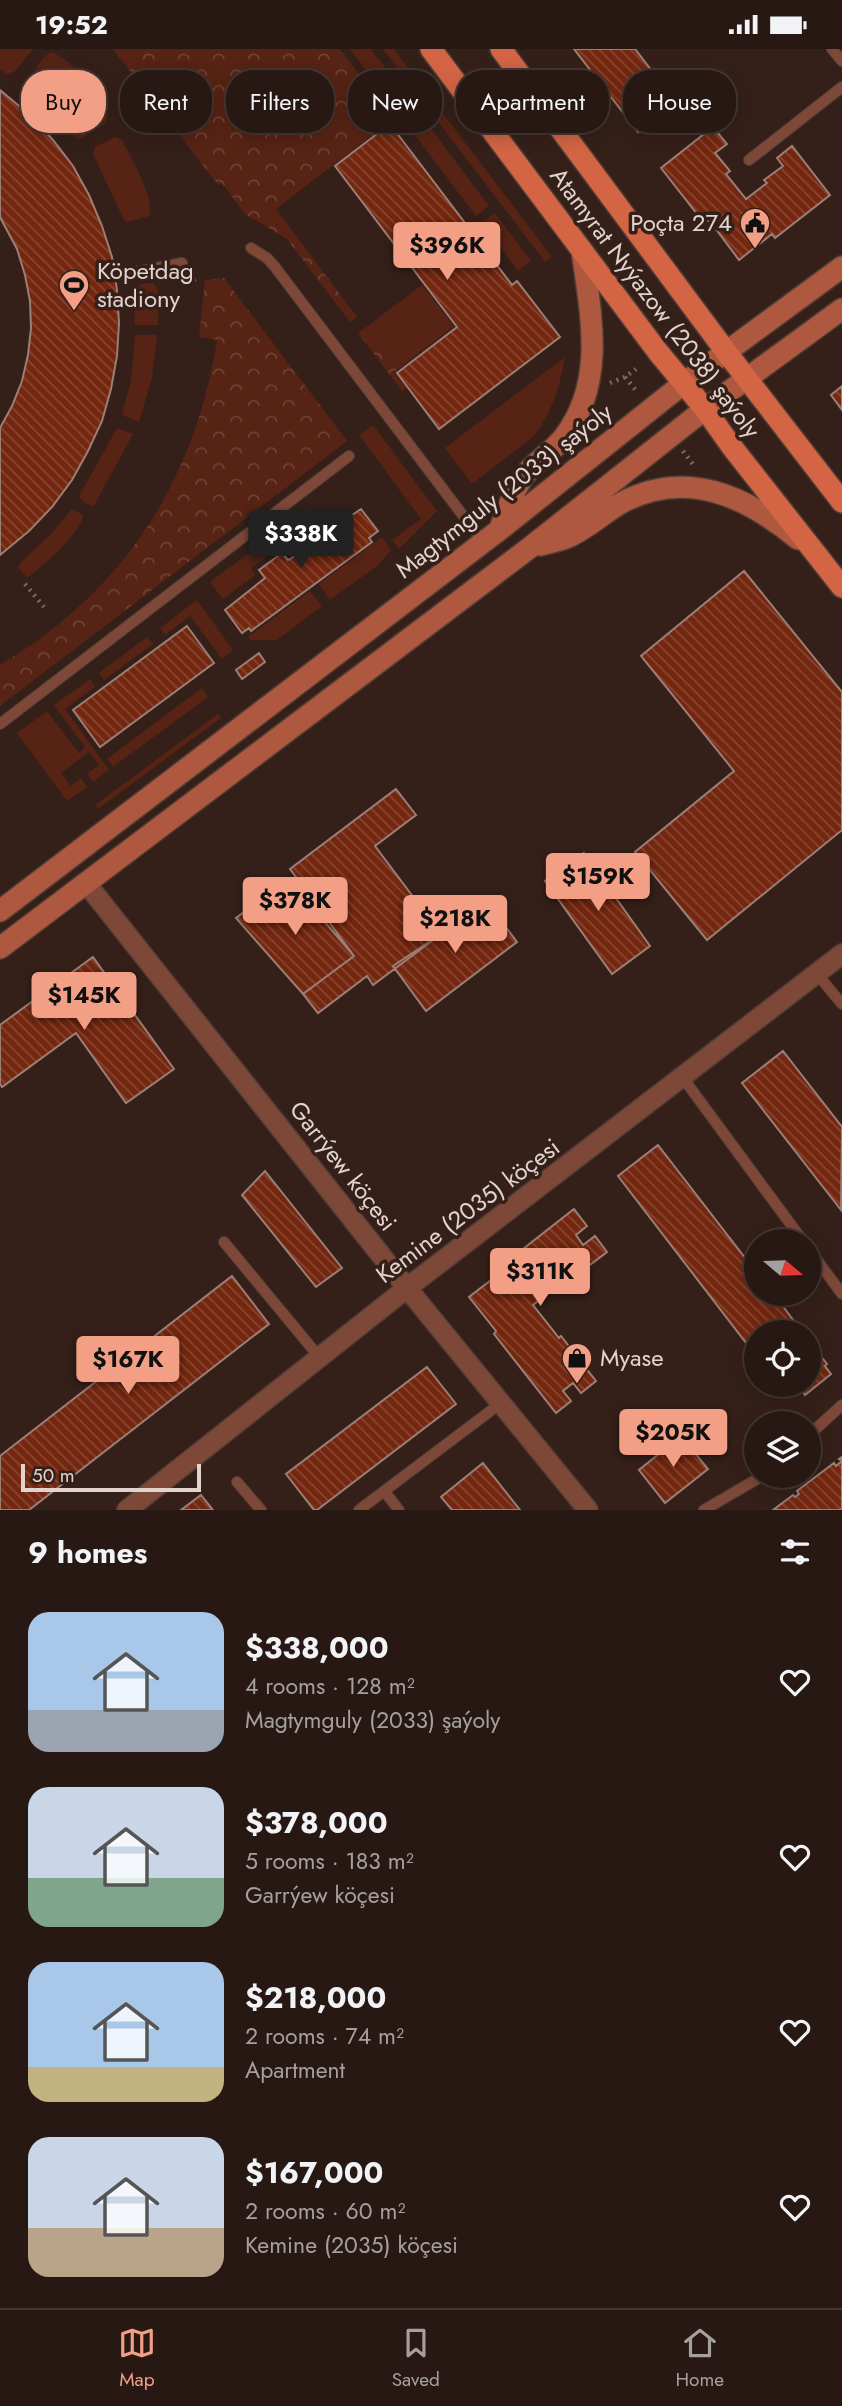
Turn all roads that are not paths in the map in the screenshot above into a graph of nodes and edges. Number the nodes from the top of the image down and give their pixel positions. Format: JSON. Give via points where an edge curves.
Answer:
{"nodes":[{"id":1,"x":430,"y":49,"type":"edge"},
{"id":2,"x":501,"y":49,"type":"edge"},
{"id":3,"x":832,"y":49,"type":"edge"},
{"id":4,"x":842,"y":61,"type":"edge"},
{"id":5,"x":842,"y":87,"type":"edge"},
{"id":6,"x":749,"y":160,"type":"dead end"},
{"id":7,"x":251,"y":248,"type":"dead end"},
{"id":8,"x":582,"y":251,"type":"junction"},
{"id":9,"x":182,"y":263,"type":"dead end"},
{"id":10,"x":842,"y":267,"type":"edge"},
{"id":11,"x":130,"y":273,"type":"dead end"},
{"id":12,"x":842,"y":309,"type":"edge"},
{"id":13,"x":727,"y":353,"type":"junction"},
{"id":14,"x":747,"y":379,"type":"junction"},
{"id":15,"x":684,"y":383,"type":"junction"},
{"id":16,"x":705,"y":409,"type":"junction"},
{"id":17,"x":349,"y":456,"type":"dead end"},
{"id":18,"x":842,"y":502,"type":"edge"},
{"id":19,"x":490,"y":537,"type":"junction"},
{"id":20,"x":528,"y":549,"type":"junction"},
{"id":21,"x":817,"y":555,"type":"junction"},
{"id":22,"x":842,"y":587,"type":"edge"},
{"id":23,"x":0,"y":723,"type":"edge"},
{"id":24,"x":86,"y":883,"type":"junction"},
{"id":25,"x":0,"y":911,"type":"edge"},
{"id":26,"x":0,"y":948,"type":"edge"},
{"id":27,"x":842,"y":954,"type":"edge"},
{"id":28,"x":817,"y":974,"type":"junction"},
{"id":29,"x":842,"y":1004,"type":"edge"},
{"id":30,"x":683,"y":1078,"type":"junction"},
{"id":31,"x":794,"y":1229,"type":"edge"},
{"id":32,"x":224,"y":1242,"type":"dead end"},
{"id":33,"x":821,"y":1266,"type":"edge"},
{"id":34,"x":407,"y":1287,"type":"junction"},
{"id":35,"x":842,"y":1294,"type":"edge"},
{"id":36,"x":320,"y":1358,"type":"junction"},
{"id":37,"x":501,"y":1403,"type":"junction"},
{"id":38,"x":842,"y":1405,"type":"edge"},
{"id":39,"x":821,"y":1424,"type":"edge"},
{"id":40,"x":237,"y":1482,"type":"dead end"},
{"id":41,"x":744,"y":1487,"type":"edge"},
{"id":42,"x":384,"y":1491,"type":"junction"},
{"id":43,"x":127,"y":1510,"type":"edge"},
{"id":44,"x":261,"y":1510,"type":"edge"},
{"id":45,"x":359,"y":1510,"type":"edge"},
{"id":46,"x":399,"y":1510,"type":"edge"},
{"id":47,"x":588,"y":1510,"type":"edge"},
{"id":48,"x":704,"y":1510,"type":"edge"}],
"edges":[{"from":1,"to":8,"type":"main road","name":"Atamyrat Nyýazow (2038) şaýoly"},
{"from":2,"to":13,"type":"main road","name":"Atamyrat Nyýazow (2038) şaýoly"},
{"from":3,"to":4,"type":"lane"},
{"from":5,"to":6,"type":"lane"},
{"from":7,"to":19,"type":"lane","via":[[275,267]]},
{"from":8,"to":15,"type":"main road","name":"Atamyrat Nyýazow (2038) şaýoly"},
{"from":8,"to":19,"type":"main road","via":[[593,335],[584,401],[563,439],[522,478]]},
{"from":9,"to":11,"type":"lane"},
{"from":10,"to":13,"type":"main road","name":"Magtymguly (2033) şaýoly"},
{"from":12,"to":14,"type":"main road"},
{"from":13,"to":14,"type":"main road","name":"Atamyrat Nyýazow (2038) şaýoly"},
{"from":13,"to":15,"type":"main road","name":"Magtymguly (2033) şaýoly"},
{"from":14,"to":16,"type":"main road"},
{"from":14,"to":18,"type":"main road","name":"Atamyrat Nyýazow (2038) şaýoly"},
{"from":15,"to":16,"type":"main road","name":"Atamyrat Nyýazow (2038) şaýoly"},
{"from":15,"to":19,"type":"main road","name":"Magtymguly (2033) şaýoly"},
{"from":16,"to":20,"type":"main road"},
{"from":16,"to":21,"type":"main road","name":"Atamyrat Nyýazow (2038) şaýoly"},
{"from":17,"to":23,"type":"lane"},
{"from":19,"to":25,"type":"main road","name":"Magtymguly (2033) şaýoly"},
{"from":20,"to":21,"type":"main road","via":[[568,537],[621,503],[672,487],[719,491],[738,499],[779,523]]},
{"from":20,"to":24,"type":"main road"},
{"from":21,"to":22,"type":"main road","name":"Atamyrat Nyýazow (2038) şaýoly"},
{"from":24,"to":26,"type":"main road"},
{"from":24,"to":34,"type":"street","name":"Garrýew köçesi"},
{"from":27,"to":28,"type":"street","name":"Kemine (2035) köçesi"},
{"from":28,"to":29,"type":"lane"},
{"from":28,"to":30,"type":"street","name":"Kemine (2035) köçesi"},
{"from":30,"to":31,"type":"lane"},
{"from":30,"to":34,"type":"street","name":"Kemine (2035) köçesi"},
{"from":32,"to":36,"type":"lane"},
{"from":33,"to":35,"type":"lane"},
{"from":34,"to":36,"type":"street","name":"Kemine (2035) köçesi"},
{"from":34,"to":37,"type":"street","name":"Garrýew köçesi"},
{"from":36,"to":43,"type":"street","name":"Kemine (2035) köçesi"},
{"from":37,"to":42,"type":"lane"},
{"from":37,"to":47,"type":"street","name":"Garrýew köçesi"},
{"from":38,"to":39,"type":"lane"},
{"from":40,"to":44,"type":"lane"},
{"from":41,"to":48,"type":"lane"},
{"from":42,"to":45,"type":"lane"},
{"from":42,"to":46,"type":"lane"}]}
